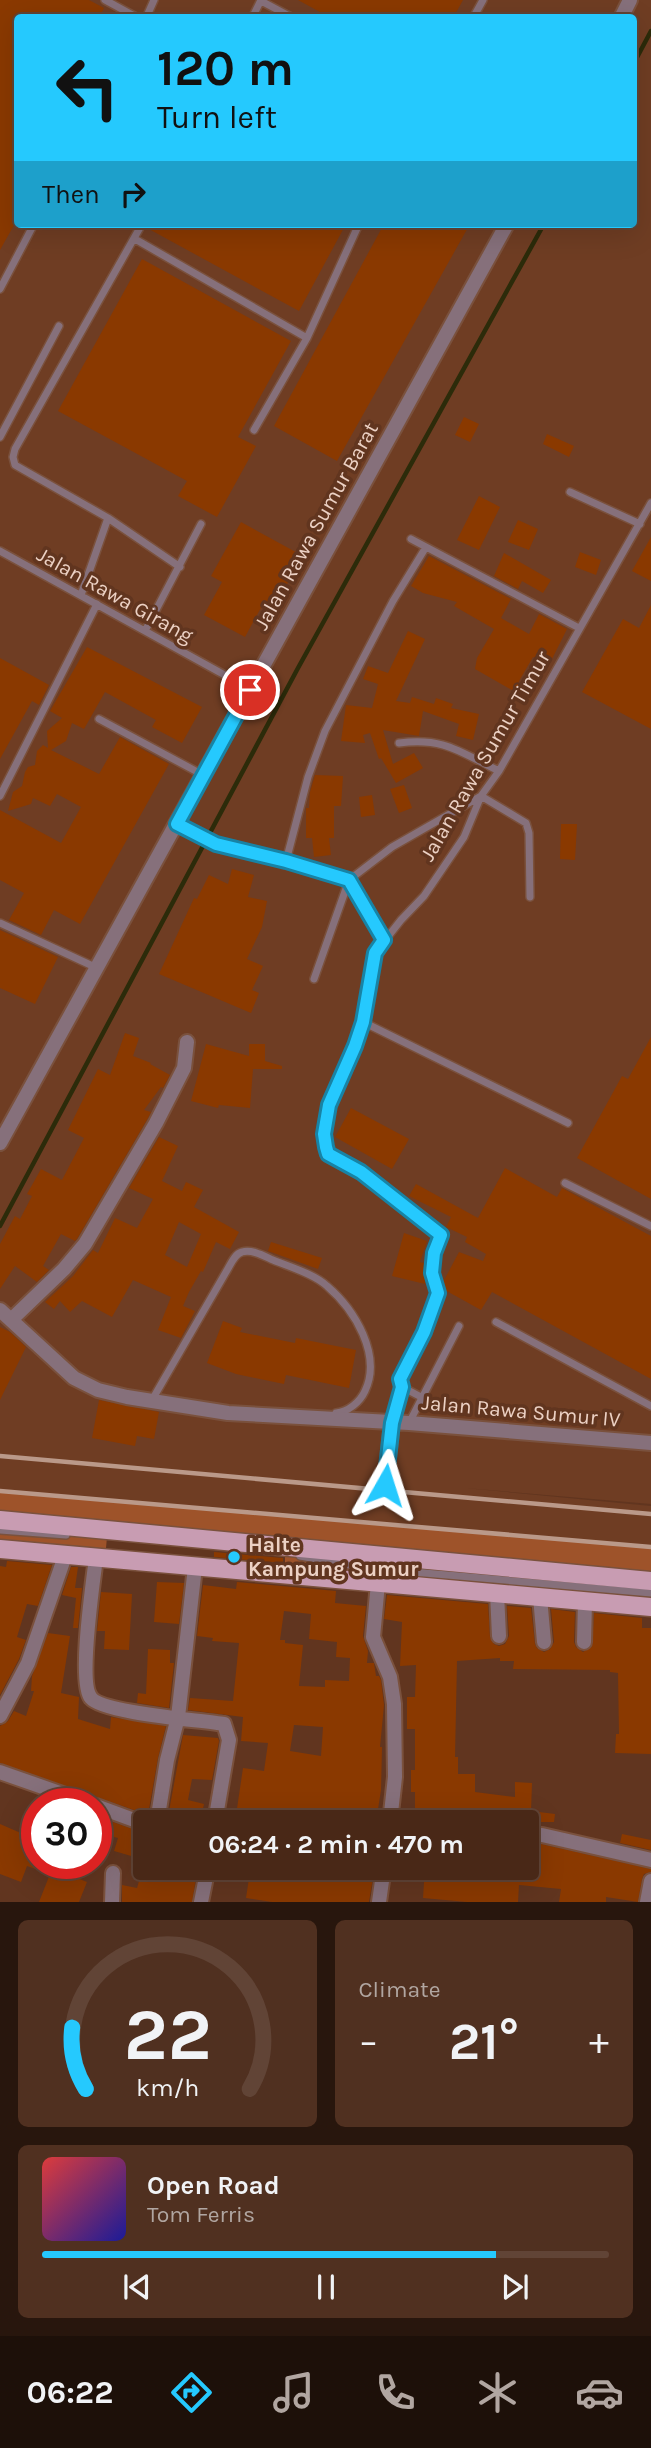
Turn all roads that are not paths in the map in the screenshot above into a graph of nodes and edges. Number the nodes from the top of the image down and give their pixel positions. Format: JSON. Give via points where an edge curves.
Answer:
{"nodes":[{"id":1,"x":105,"y":0,"type":"edge"},
{"id":2,"x":261,"y":0,"type":"edge"},
{"id":3,"x":131,"y":14,"type":"edge"},
{"id":4,"x":286,"y":14,"type":"edge"},
{"id":5,"x":32,"y":228,"type":"edge"},
{"id":6,"x":140,"y":228,"type":"edge"},
{"id":7,"x":357,"y":228,"type":"edge"},
{"id":8,"x":505,"y":228,"type":"edge"},
{"id":9,"x":135,"y":239,"type":"junction"},
{"id":10,"x":0,"y":289,"type":"edge"},
{"id":11,"x":59,"y":326,"type":"dead end"},
{"id":12,"x":307,"y":338,"type":"junction"},
{"id":13,"x":254,"y":430,"type":"dead end"},
{"id":14,"x":0,"y":437,"type":"edge"},
{"id":15,"x":570,"y":492,"type":"dead end"},
{"id":16,"x":651,"y":503,"type":"edge"},
{"id":17,"x":108,"y":518,"type":"junction"},
{"id":18,"x":201,"y":524,"type":"dead end"},
{"id":19,"x":640,"y":524,"type":"junction"},
{"id":20,"x":411,"y":539,"type":"dead end"},
{"id":21,"x":426,"y":547,"type":"junction"},
{"id":22,"x":0,"y":551,"type":"edge"},
{"id":23,"x":180,"y":567,"type":"junction"},
{"id":24,"x":81,"y":595,"type":"junction"},
{"id":25,"x":97,"y":604,"type":"junction"},
{"id":26,"x":579,"y":628,"type":"junction"},
{"id":27,"x":145,"y":631,"type":"junction"},
{"id":28,"x":250,"y":690,"type":"junction"},
{"id":29,"x":99,"y":719,"type":"dead end"},
{"id":30,"x":399,"y":743,"type":"dead end"},
{"id":31,"x":499,"y":771,"type":"junction"},
{"id":32,"x":203,"y":775,"type":"junction"},
{"id":33,"x":0,"y":796,"type":"edge"},
{"id":34,"x":481,"y":796,"type":"junction"},
{"id":35,"x":177,"y":824,"type":"junction"},
{"id":36,"x":286,"y":861,"type":"junction"},
{"id":37,"x":349,"y":880,"type":"junction"},
{"id":38,"x":530,"y":897,"type":"dead end"},
{"id":39,"x":0,"y":923,"type":"edge"},
{"id":40,"x":384,"y":940,"type":"junction"},
{"id":41,"x":98,"y":968,"type":"junction"},
{"id":42,"x":314,"y":979,"type":"dead end"},
{"id":43,"x":363,"y":1022,"type":"junction"},
{"id":44,"x":187,"y":1042,"type":"dead end"},
{"id":45,"x":568,"y":1123,"type":"dead end"},
{"id":46,"x":0,"y":1143,"type":"edge"},
{"id":47,"x":565,"y":1183,"type":"dead end"},
{"id":48,"x":651,"y":1226,"type":"edge"},
{"id":49,"x":6,"y":1314,"type":"edge"},
{"id":50,"x":496,"y":1322,"type":"dead end"},
{"id":51,"x":459,"y":1326,"type":"dead end"},
{"id":52,"x":402,"y":1387,"type":"junction"},
{"id":53,"x":422,"y":1398,"type":"junction"},
{"id":54,"x":152,"y":1401,"type":"junction"},
{"id":55,"x":651,"y":1406,"type":"edge"},
{"id":56,"x":293,"y":1418,"type":"junction"},
{"id":57,"x":392,"y":1423,"type":"junction"},
{"id":58,"x":410,"y":1423,"type":"junction"},
{"id":59,"x":651,"y":1443,"type":"edge"},
{"id":60,"x":385,"y":1485,"type":"dead end"},
{"id":61,"x":0,"y":1520,"type":"edge"},
{"id":62,"x":0,"y":1530,"type":"edge"},
{"id":63,"x":0,"y":1549,"type":"edge"},
{"id":64,"x":65,"y":1556,"type":"junction"},
{"id":65,"x":96,"y":1558,"type":"junction"},
{"id":66,"x":195,"y":1567,"type":"junction"},
{"id":67,"x":651,"y":1581,"type":"edge"},
{"id":68,"x":378,"y":1583,"type":"junction"},
{"id":69,"x":497,"y":1593,"type":"junction"},
{"id":70,"x":651,"y":1593,"type":"edge"},
{"id":71,"x":541,"y":1597,"type":"junction"},
{"id":72,"x":585,"y":1601,"type":"junction"},
{"id":73,"x":651,"y":1606,"type":"edge"},
{"id":74,"x":499,"y":1636,"type":"dead end"},
{"id":75,"x":544,"y":1642,"type":"dead end"},
{"id":76,"x":584,"y":1642,"type":"dead end"},
{"id":77,"x":0,"y":1716,"type":"edge"},
{"id":78,"x":178,"y":1717,"type":"junction"},
{"id":79,"x":0,"y":1772,"type":"edge"},
{"id":80,"x":46,"y":1788,"type":"edge"},
{"id":81,"x":159,"y":1810,"type":"edge"},
{"id":82,"x":217,"y":1810,"type":"edge"},
{"id":83,"x":391,"y":1810,"type":"edge"},
{"id":84,"x":112,"y":1812,"type":"edge"},
{"id":85,"x":133,"y":1820,"type":"edge"},
{"id":86,"x":542,"y":1835,"type":"dead end"},
{"id":87,"x":651,"y":1860,"type":"edge"},
{"id":88,"x":113,"y":1873,"type":"dead end"},
{"id":89,"x":205,"y":1880,"type":"edge"},
{"id":90,"x":384,"y":1880,"type":"edge"},
{"id":91,"x":651,"y":1881,"type":"edge"},
{"id":92,"x":384,"y":1901,"type":"edge"},
{"id":93,"x":112,"y":1902,"type":"edge"},
{"id":94,"x":201,"y":1902,"type":"edge"},
{"id":95,"x":647,"y":1902,"type":"edge"}],
"edges":[{"from":1,"to":3,"type":"lane"},
{"from":2,"to":4,"type":"lane"},
{"from":5,"to":10,"type":"lane"},
{"from":6,"to":9,"type":"lane"},
{"from":7,"to":12,"type":"lane"},
{"from":8,"to":28,"type":"street","name":"Jalan Rawa Sumur Barat"},
{"from":9,"to":12,"type":"lane"},
{"from":9,"to":17,"type":"lane","via":[[13,457],[15,465]]},
{"from":11,"to":14,"type":"lane"},
{"from":12,"to":13,"type":"lane"},
{"from":15,"to":19,"type":"lane"},
{"from":16,"to":19,"type":"lane","name":"Jalan Rawa Sumur Timur"},
{"from":17,"to":23,"type":"lane"},
{"from":17,"to":24,"type":"lane"},
{"from":18,"to":23,"type":"lane"},
{"from":19,"to":26,"type":"lane","name":"Jalan Rawa Sumur Timur"},
{"from":20,"to":21,"type":"lane"},
{"from":21,"to":26,"type":"lane"},
{"from":21,"to":36,"type":"lane","via":[[325,731]]},
{"from":22,"to":24,"type":"lane","name":"Jalan Rawa Girang"},
{"from":23,"to":27,"type":"lane"},
{"from":24,"to":25,"type":"lane","name":"Jalan Rawa Girang"},
{"from":25,"to":27,"type":"lane","name":"Jalan Rawa Girang"},
{"from":25,"to":33,"type":"lane"},
{"from":26,"to":31,"type":"lane","name":"Jalan Rawa Sumur Timur"},
{"from":27,"to":28,"type":"lane","name":"Jalan Rawa Girang"},
{"from":28,"to":32,"type":"street","name":"Jalan Rawa Sumur Barat"},
{"from":29,"to":32,"type":"lane"},
{"from":30,"to":31,"type":"lane","via":[[441,743]]},
{"from":31,"to":34,"type":"lane","name":"Jalan Rawa Sumur Timur"},
{"from":32,"to":35,"type":"street","name":"Jalan Rawa Sumur Barat"},
{"from":34,"to":37,"type":"lane","via":[[392,847]]},
{"from":34,"to":38,"type":"lane","via":[[526,823]]},
{"from":34,"to":40,"type":"lane","name":"Jalan Rawa Sumur Timur","via":[[464,837],[424,896]]},
{"from":35,"to":36,"type":"lane","via":[[216,844]]},
{"from":35,"to":41,"type":"street","name":"Jalan Rawa Sumur Barat"},
{"from":36,"to":37,"type":"lane"},
{"from":37,"to":40,"type":"lane"},
{"from":37,"to":42,"type":"lane"},
{"from":39,"to":41,"type":"lane"},
{"from":40,"to":43,"type":"lane","name":"Jalan Rawa Sumur Timur","via":[[375,953]]},
{"from":41,"to":46,"type":"street","name":"Jalan Rawa Sumur Barat"},
{"from":43,"to":45,"type":"lane"},
{"from":43,"to":52,"type":"lane","name":"Jalan Rawa Sumur Timur","via":[[329,1105],[324,1134],[328,1154],[361,1172],[441,1235],[432,1273],[438,1293],[402,1373]]},
{"from":44,"to":49,"type":"street","via":[[184,1068],[156,1123],[79,1252]]},
{"from":47,"to":48,"type":"lane"},
{"from":49,"to":54,"type":"street","name":"Jalan Rawa Sumur IV","via":[[52,1360],[86,1385]]},
{"from":50,"to":55,"type":"lane"},
{"from":51,"to":53,"type":"lane"},
{"from":52,"to":53,"type":"lane"},
{"from":52,"to":57,"type":"lane"},
{"from":53,"to":58,"type":"lane"},
{"from":54,"to":56,"type":"street","name":"Jalan Rawa Sumur IV"},
{"from":54,"to":56,"type":"lane","via":[[238,1254],[252,1252],[326,1285],[358,1323],[371,1360],[371,1378],[362,1397],[345,1412]]},
{"from":56,"to":57,"type":"street","name":"Jalan Rawa Sumur IV"},
{"from":57,"to":58,"type":"street","name":"Jalan Rawa Sumur IV"},
{"from":57,"to":60,"type":"street"},
{"from":58,"to":59,"type":"street","name":"Jalan Rawa Sumur IV"},
{"from":61,"to":67,"type":"main road"},
{"from":62,"to":70,"type":"lane","via":[[281,1552],[367,1568]]},
{"from":63,"to":64,"type":"main road"},
{"from":64,"to":65,"type":"main road"},
{"from":64,"to":77,"type":"street","via":[[28,1663]]},
{"from":65,"to":66,"type":"main road"},
{"from":65,"to":78,"type":"street","via":[[86,1662],[91,1698],[138,1713]]},
{"from":66,"to":68,"type":"main road"},
{"from":66,"to":78,"type":"street"},
{"from":68,"to":69,"type":"main road"},
{"from":68,"to":83,"type":"street","via":[[373,1637],[390,1677],[394,1704]]},
{"from":69,"to":71,"type":"main road"},
{"from":69,"to":74,"type":"street"},
{"from":71,"to":72,"type":"main road"},
{"from":71,"to":75,"type":"street"},
{"from":72,"to":73,"type":"main road"},
{"from":72,"to":76,"type":"street"},
{"from":78,"to":81,"type":"street"},
{"from":78,"to":82,"type":"street","via":[[224,1724],[228,1731]]},
{"from":79,"to":80,"type":"street"},
{"from":84,"to":85,"type":"street"},
{"from":86,"to":87,"type":"street"},
{"from":88,"to":93,"type":"street"},
{"from":89,"to":94,"type":"street"},
{"from":90,"to":92,"type":"street"},
{"from":91,"to":95,"type":"street"}]}
